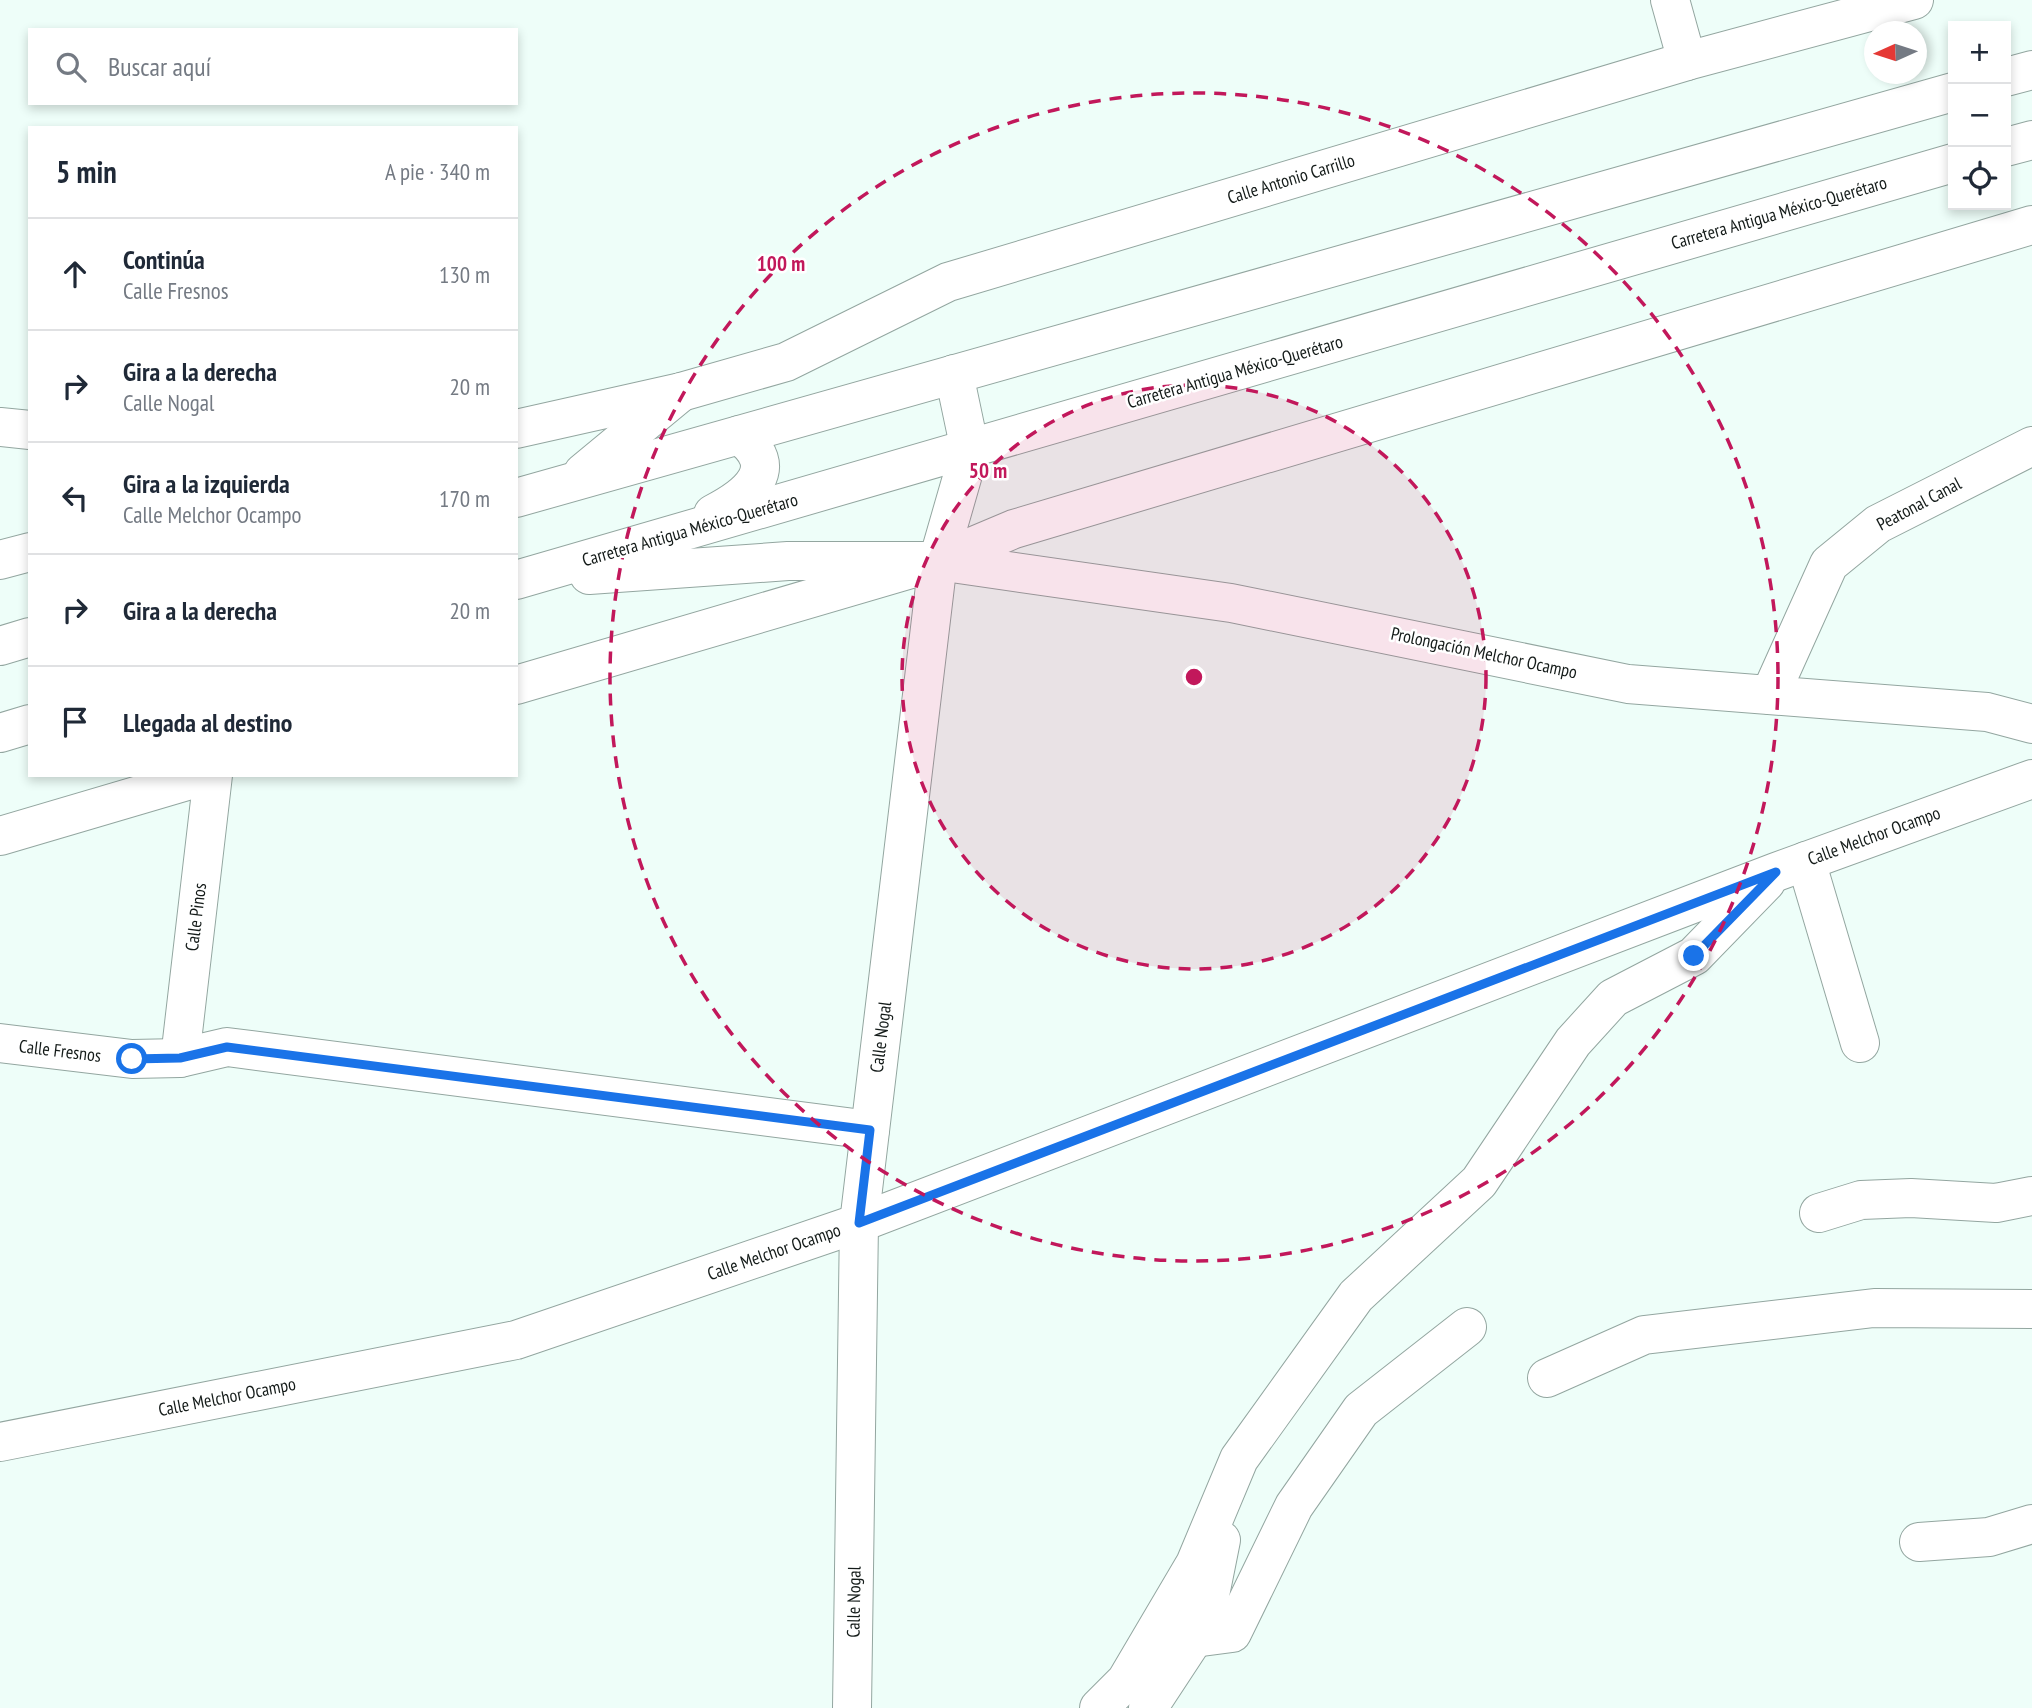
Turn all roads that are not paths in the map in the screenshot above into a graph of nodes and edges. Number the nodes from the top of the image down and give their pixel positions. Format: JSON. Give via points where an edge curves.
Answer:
{"nodes":[{"id":1,"x":1670,"y":0,"type":"edge"},
{"id":2,"x":1914,"y":0,"type":"edge"},
{"id":3,"x":1687,"y":61,"type":"junction"},
{"id":4,"x":2032,"y":70,"type":"edge"},
{"id":5,"x":2011,"y":76,"type":"edge"},
{"id":6,"x":1948,"y":93,"type":"edge"},
{"id":7,"x":2032,"y":140,"type":"edge"},
{"id":8,"x":2011,"y":146,"type":"edge"},
{"id":9,"x":1948,"y":164,"type":"edge"},
{"id":10,"x":2032,"y":225,"type":"edge"},
{"id":11,"x":954,"y":374,"type":"junction"},
{"id":12,"x":681,"y":392,"type":"junction"},
{"id":13,"x":0,"y":427,"type":"edge"},
{"id":14,"x":518,"y":429,"type":"edge"},
{"id":15,"x":28,"y":430,"type":"edge"},
{"id":16,"x":739,"y":435,"type":"junction"},
{"id":17,"x":2032,"y":446,"type":"edge"},
{"id":18,"x":970,"y":450,"type":"junction"},
{"id":19,"x":571,"y":482,"type":"junction"},
{"id":20,"x":518,"y":497,"type":"edge"},
{"id":21,"x":674,"y":534,"type":"junction"},
{"id":22,"x":28,"y":553,"type":"edge"},
{"id":23,"x":0,"y":560,"type":"edge"},
{"id":24,"x":938,"y":561,"type":"junction"},
{"id":25,"x":518,"y":580,"type":"edge"},
{"id":26,"x":518,"y":580,"type":"edge"},
{"id":27,"x":28,"y":638,"type":"edge"},
{"id":28,"x":0,"y":646,"type":"edge"},
{"id":29,"x":518,"y":684,"type":"edge"},
{"id":30,"x":1770,"y":695,"type":"junction"},
{"id":31,"x":2032,"y":724,"type":"edge"},
{"id":32,"x":28,"y":725,"type":"edge"},
{"id":33,"x":0,"y":733,"type":"edge"},
{"id":34,"x":200,"y":777,"type":"edge"},
{"id":35,"x":213,"y":777,"type":"edge"},
{"id":36,"x":2032,"y":779,"type":"edge"},
{"id":37,"x":0,"y":836,"type":"edge"},
{"id":38,"x":1791,"y":867,"type":"junction"},
{"id":39,"x":0,"y":1043,"type":"edge"},
{"id":40,"x":1860,"y":1043,"type":"dead end"},
{"id":41,"x":180,"y":1058,"type":"junction"},
{"id":42,"x":870,"y":1130,"type":"junction"},
{"id":43,"x":2032,"y":1196,"type":"edge"},
{"id":44,"x":1819,"y":1213,"type":"dead end"},
{"id":45,"x":859,"y":1223,"type":"junction"},
{"id":46,"x":2032,"y":1309,"type":"edge"},
{"id":47,"x":1467,"y":1327,"type":"dead end"},
{"id":48,"x":1547,"y":1378,"type":"dead end"},
{"id":49,"x":0,"y":1442,"type":"edge"},
{"id":50,"x":1239,"y":1460,"type":"junction"},
{"id":51,"x":2032,"y":1524,"type":"edge"},
{"id":52,"x":1920,"y":1542,"type":"dead end"},
{"id":53,"x":1194,"y":1638,"type":"junction"},
{"id":54,"x":852,"y":1708,"type":"edge"},
{"id":55,"x":1099,"y":1708,"type":"edge"},
{"id":56,"x":1148,"y":1708,"type":"edge"}],
"edges":[{"from":1,"to":3,"type":"street"},
{"from":2,"to":3,"type":"street","name":"Calle Antonio Carrillo"},
{"from":3,"to":12,"type":"street","name":"Calle Antonio Carrillo","via":[[948,282],[786,362]]},
{"from":4,"to":5,"type":"street"},
{"from":6,"to":11,"type":"street"},
{"from":7,"to":8,"type":"street"},
{"from":9,"to":18,"type":"street","name":"Carretera Antigua México-Querétaro"},
{"from":10,"to":24,"type":"street","via":[[1014,529]]},
{"from":11,"to":16,"type":"street"},
{"from":11,"to":18,"type":"street","name":"Calle Nogal"},
{"from":12,"to":14,"type":"street","name":"Calle Antonio Carrillo"},
{"from":12,"to":19,"type":"street"},
{"from":13,"to":15,"type":"street"},
{"from":16,"to":19,"type":"street"},
{"from":16,"to":21,"type":"street","via":[[754,448],[760,461],[751,490]]},
{"from":17,"to":30,"type":"street","name":"Peatonal Canal","via":[[1878,524],[1829,564]]},
{"from":18,"to":21,"type":"street","name":"Carretera Antigua México-Querétaro"},
{"from":18,"to":24,"type":"street","name":"Calle Nogal"},
{"from":19,"to":20,"type":"street"},
{"from":21,"to":26,"type":"street","name":"Carretera Antigua México-Querétaro"},
{"from":22,"to":23,"type":"street"},
{"from":24,"to":25,"type":"street","via":[[788,561]]},
{"from":24,"to":29,"type":"street"},
{"from":24,"to":30,"type":"street","name":"Prolongación Melchor Ocampo","via":[[1231,603],[1628,684]]},
{"from":24,"to":42,"type":"street","name":"Calle Nogal"},
{"from":27,"to":28,"type":"street"},
{"from":30,"to":31,"type":"street","name":"Prolongación Melchor Ocampo","via":[[1987,712]]},
{"from":32,"to":33,"type":"street"},
{"from":34,"to":37,"type":"street"},
{"from":35,"to":41,"type":"street","name":"Calle Pinos"},
{"from":36,"to":38,"type":"street","name":"Calle Melchor Ocampo"},
{"from":38,"to":40,"type":"street"},
{"from":38,"to":45,"type":"street","name":"Calle Melchor Ocampo"},
{"from":38,"to":50,"type":"street","via":[[1694,956],[1613,998],[1573,1042],[1479,1182],[1356,1296]]},
{"from":39,"to":41,"type":"street","name":"Calle Fresnos","via":[[132,1059]]},
{"from":41,"to":42,"type":"street","name":"Calle Fresnos","via":[[227,1047]]},
{"from":42,"to":45,"type":"street","name":"Calle Nogal"},
{"from":43,"to":44,"type":"street","via":[[1996,1203],[1861,1199]]},
{"from":45,"to":49,"type":"street","name":"Calle Melchor Ocampo","via":[[516,1340]]},
{"from":45,"to":54,"type":"street","name":"Calle Nogal"},
{"from":46,"to":48,"type":"street","via":[[1874,1308],[1644,1335]]},
{"from":47,"to":53,"type":"street","via":[[1361,1410],[1294,1506],[1232,1633]]},
{"from":50,"to":53,"type":"street","via":[[1210,1595]]},
{"from":50,"to":55,"type":"street","via":[[1195,1564],[1126,1681]]},
{"from":51,"to":52,"type":"street","via":[[1989,1537]]},
{"from":53,"to":56,"type":"street"}]}
